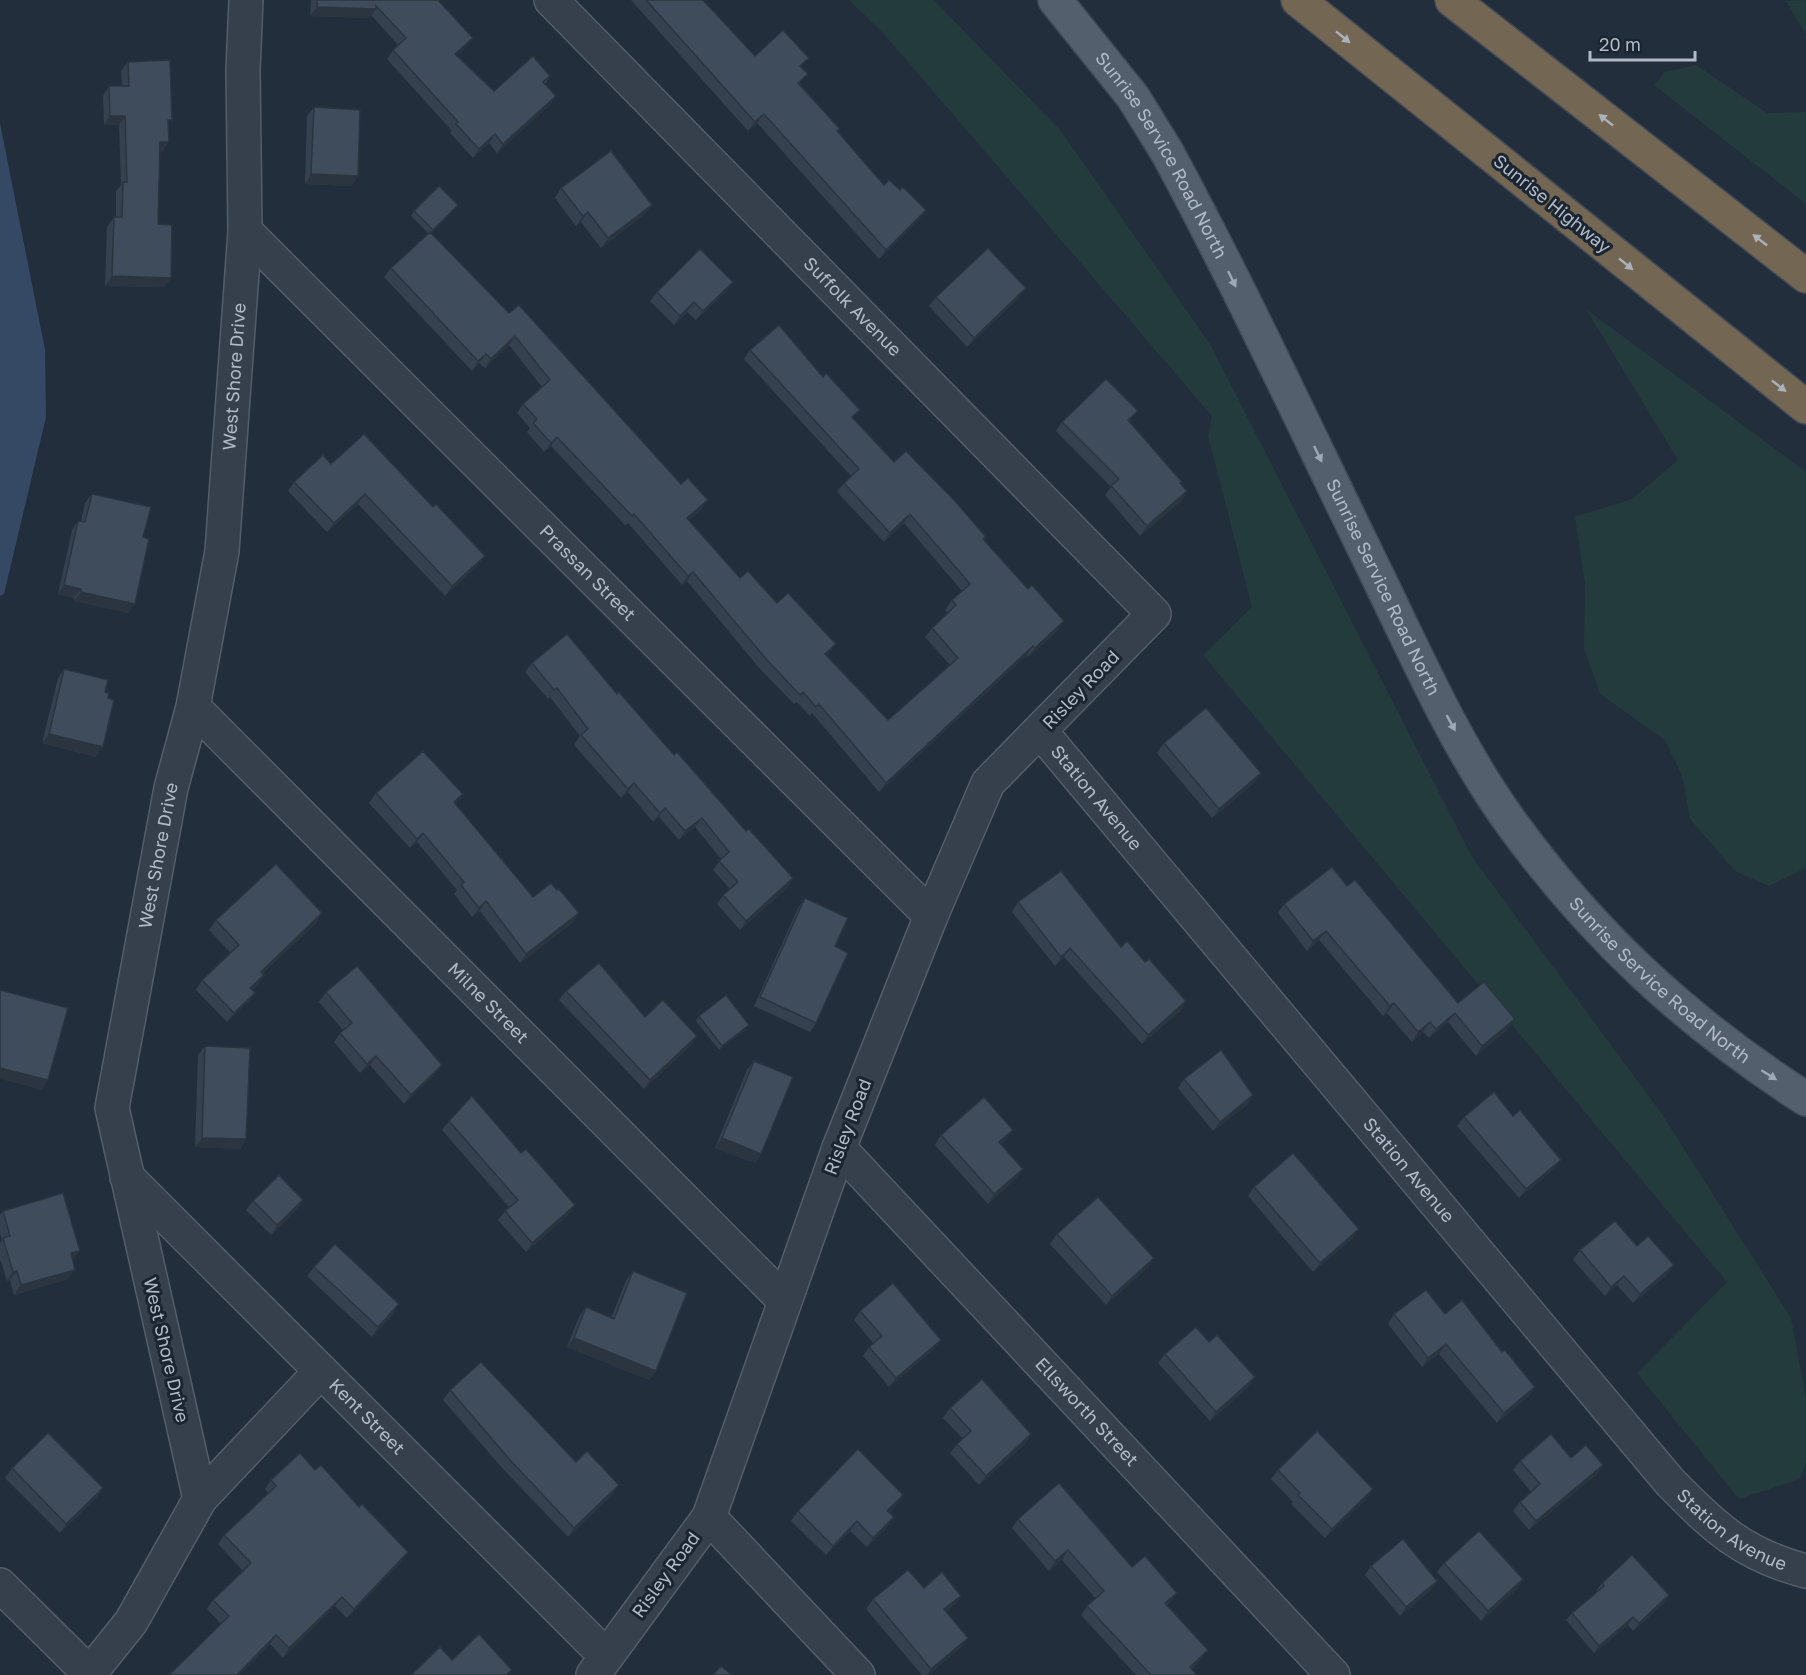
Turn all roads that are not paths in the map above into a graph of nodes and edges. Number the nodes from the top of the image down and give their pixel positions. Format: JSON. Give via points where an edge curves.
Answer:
{"nodes":[{"id":1,"x":246,"y":0,"type":"edge"},
{"id":2,"x":550,"y":0,"type":"edge"},
{"id":3,"x":1055,"y":0,"type":"edge"},
{"id":4,"x":1298,"y":0,"type":"edge"},
{"id":5,"x":1452,"y":0,"type":"edge"},
{"id":6,"x":245,"y":231,"type":"junction"},
{"id":7,"x":1806,"y":276,"type":"edge"},
{"id":8,"x":1806,"y":407,"type":"edge"},
{"id":9,"x":1154,"y":614,"type":"joint"},
{"id":10,"x":193,"y":707,"type":"junction"},
{"id":11,"x":1041,"y":732,"type":"junction"},
{"id":12,"x":931,"y":916,"type":"junction"},
{"id":13,"x":1806,"y":1099,"type":"edge"},
{"id":14,"x":839,"y":1148,"type":"junction"},
{"id":15,"x":127,"y":1177,"type":"junction"},
{"id":16,"x":784,"y":1300,"type":"junction"},
{"id":17,"x":321,"y":1371,"type":"junction"},
{"id":18,"x":200,"y":1500,"type":"junction"},
{"id":19,"x":709,"y":1517,"type":"junction"},
{"id":20,"x":1806,"y":1571,"type":"edge"},
{"id":21,"x":0,"y":1585,"type":"edge"},
{"id":22,"x":600,"y":1666,"type":"edge"},
{"id":23,"x":91,"y":1674,"type":"edge"},
{"id":24,"x":858,"y":1675,"type":"edge"},
{"id":25,"x":1333,"y":1675,"type":"edge"}],
"edges":[{"from":1,"to":6,"type":"street","name":"West Shore Drive"},
{"from":2,"to":9,"type":"street","name":"Suffolk Avenue"},
{"from":3,"to":13,"type":"main road","name":"Sunrise Service Road North","one_way":true,"via":[[1133,97],[1167,152],[1435,694],[1506,815],[1591,922],[1644,976],[1745,1060]]},
{"from":4,"to":8,"type":"highway","name":"Sunrise Highway","one_way":true},
{"from":7,"to":5,"type":"highway","one_way":true},
{"from":6,"to":10,"type":"street","name":"West Shore Drive","via":[[222,551]]},
{"from":6,"to":12,"type":"street","name":"Prassan Street"},
{"from":9,"to":11,"type":"street","name":"Risley Road"},
{"from":10,"to":15,"type":"street","name":"West Shore Drive","via":[[171,788],[112,1108]]},
{"from":10,"to":16,"type":"street","name":"Milne Street"},
{"from":11,"to":12,"type":"street","name":"Risley Road","via":[[988,783]]},
{"from":11,"to":20,"type":"street","name":"Station Avenue","via":[[1670,1482],[1743,1548]]},
{"from":12,"to":14,"type":"street","name":"Risley Road"},
{"from":14,"to":16,"type":"street","name":"Risley Road"},
{"from":14,"to":25,"type":"street","name":"Ellsworth Street"},
{"from":15,"to":17,"type":"street","name":"Kent Street"},
{"from":15,"to":18,"type":"street","name":"West Shore Drive"},
{"from":16,"to":19,"type":"street","name":"Risley Road"},
{"from":17,"to":18,"type":"street"},
{"from":17,"to":22,"type":"street","name":"Kent Street"},
{"from":18,"to":23,"type":"street","via":[[130,1622]]},
{"from":19,"to":22,"type":"street","name":"Risley Road"},
{"from":19,"to":24,"type":"street"},
{"from":21,"to":23,"type":"street"}]}
